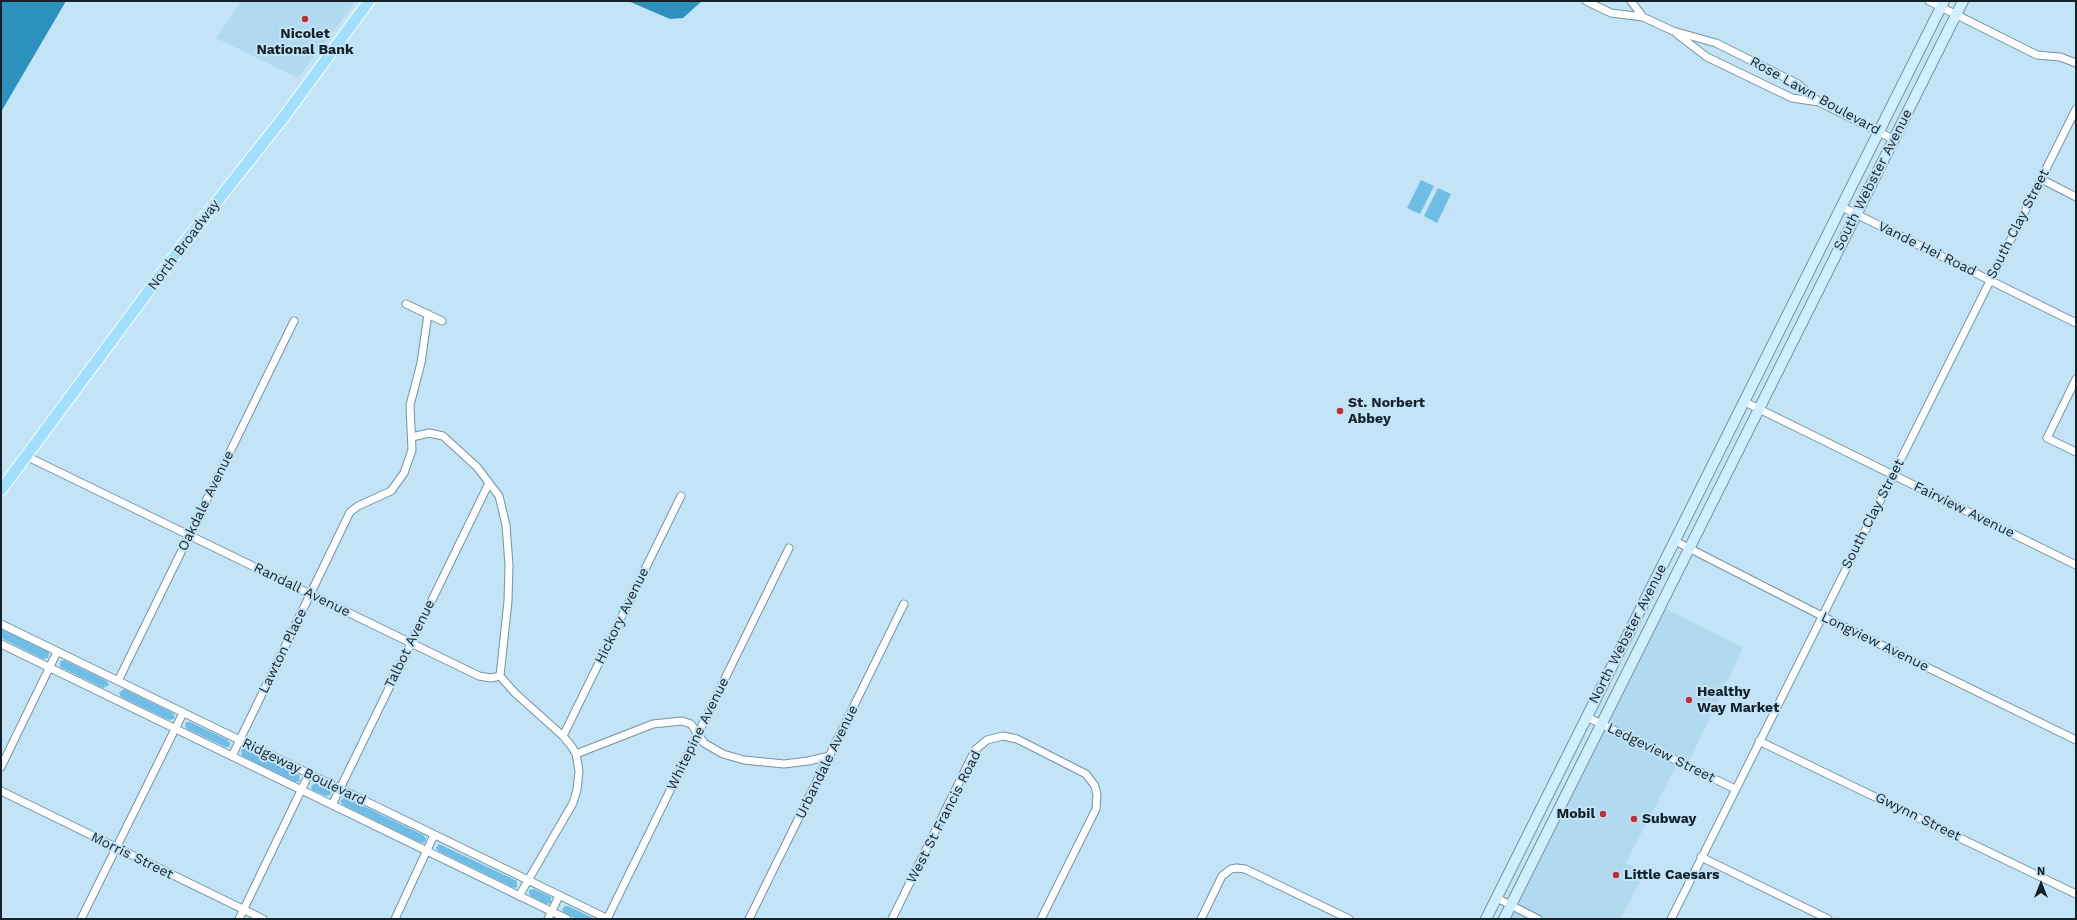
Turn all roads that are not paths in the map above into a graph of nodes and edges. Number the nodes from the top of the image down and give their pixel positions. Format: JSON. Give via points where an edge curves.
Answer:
{"nodes":[{"id":1,"x":369,"y":1,"type":"edge"},
{"id":2,"x":1586,"y":1,"type":"edge"},
{"id":3,"x":1631,"y":1,"type":"edge"},
{"id":4,"x":1929,"y":1,"type":"edge"},
{"id":5,"x":1963,"y":1,"type":"edge"},
{"id":6,"x":1943,"y":4,"type":"edge"},
{"id":7,"x":1956,"y":15,"type":"junction"},
{"id":8,"x":1643,"y":17,"type":"junction"},
{"id":9,"x":1673,"y":31,"type":"junction"},
{"id":10,"x":2076,"y":63,"type":"edge"},
{"id":11,"x":1819,"y":102,"type":"junction"},
{"id":12,"x":2076,"y":108,"type":"edge"},
{"id":13,"x":1880,"y":132,"type":"junction"},
{"id":14,"x":1893,"y":139,"type":"junction"},
{"id":15,"x":2041,"y":179,"type":"junction"},
{"id":16,"x":2076,"y":197,"type":"edge"},
{"id":17,"x":1842,"y":207,"type":"junction"},
{"id":18,"x":1856,"y":214,"type":"junction"},
{"id":19,"x":1990,"y":281,"type":"junction"},
{"id":20,"x":406,"y":304,"type":"dead end"},
{"id":21,"x":428,"y":314,"type":"junction"},
{"id":22,"x":294,"y":321,"type":"dead end"},
{"id":23,"x":442,"y":321,"type":"dead end"},
{"id":24,"x":2076,"y":323,"type":"edge"},
{"id":25,"x":1770,"y":350,"type":"joint"},
{"id":26,"x":1784,"y":358,"type":"joint"},
{"id":27,"x":2076,"y":379,"type":"edge"},
{"id":28,"x":1744,"y":402,"type":"junction"},
{"id":29,"x":1759,"y":409,"type":"junction"},
{"id":30,"x":412,"y":437,"type":"junction"},
{"id":31,"x":2076,"y":452,"type":"edge"},
{"id":32,"x":26,"y":456,"type":"junction"},
{"id":33,"x":1892,"y":476,"type":"junction"},
{"id":34,"x":489,"y":483,"type":"junction"},
{"id":35,"x":1,"y":490,"type":"edge"},
{"id":36,"x":681,"y":496,"type":"dead end"},
{"id":37,"x":189,"y":536,"type":"junction"},
{"id":38,"x":1675,"y":541,"type":"junction"},
{"id":39,"x":789,"y":548,"type":"dead end"},
{"id":40,"x":1689,"y":548,"type":"junction"},
{"id":41,"x":2076,"y":565,"type":"edge"},
{"id":42,"x":310,"y":594,"type":"junction"},
{"id":43,"x":904,"y":604,"type":"dead end"},
{"id":44,"x":1822,"y":616,"type":"junction"},
{"id":45,"x":1,"y":624,"type":"edge"},
{"id":46,"x":411,"y":642,"type":"junction"},
{"id":47,"x":1,"y":644,"type":"edge"},
{"id":48,"x":57,"y":652,"type":"junction"},
{"id":49,"x":49,"y":668,"type":"junction"},
{"id":50,"x":500,"y":676,"type":"junction"},
{"id":51,"x":118,"y":681,"type":"junction"},
{"id":52,"x":183,"y":713,"type":"junction"},
{"id":53,"x":1587,"y":717,"type":"junction"},
{"id":54,"x":1602,"y":724,"type":"junction"},
{"id":55,"x":176,"y":729,"type":"junction"},
{"id":56,"x":698,"y":735,"type":"junction"},
{"id":57,"x":562,"y":736,"type":"junction"},
{"id":58,"x":240,"y":740,"type":"junction"},
{"id":59,"x":2076,"y":740,"type":"edge"},
{"id":60,"x":1759,"y":741,"type":"junction"},
{"id":61,"x":576,"y":754,"type":"junction"},
{"id":62,"x":232,"y":756,"type":"junction"},
{"id":63,"x":830,"y":756,"type":"junction"},
{"id":64,"x":1,"y":767,"type":"edge"},
{"id":65,"x":309,"y":774,"type":"junction"},
{"id":66,"x":339,"y":789,"type":"junction"},
{"id":67,"x":1735,"y":789,"type":"junction"},
{"id":68,"x":301,"y":790,"type":"junction"},
{"id":69,"x":1,"y":791,"type":"edge"},
{"id":70,"x":332,"y":805,"type":"junction"},
{"id":71,"x":434,"y":835,"type":"junction"},
{"id":72,"x":116,"y":848,"type":"junction"},
{"id":73,"x":427,"y":852,"type":"junction"},
{"id":74,"x":1702,"y":857,"type":"junction"},
{"id":75,"x":527,"y":880,"type":"junction"},
{"id":76,"x":2076,"y":894,"type":"edge"},
{"id":77,"x":519,"y":896,"type":"junction"},
{"id":78,"x":559,"y":896,"type":"junction"},
{"id":79,"x":1497,"y":898,"type":"junction"},
{"id":80,"x":1511,"y":906,"type":"junction"},
{"id":81,"x":244,"y":910,"type":"junction"},
{"id":82,"x":551,"y":912,"type":"junction"},
{"id":83,"x":81,"y":919,"type":"edge"},
{"id":84,"x":239,"y":919,"type":"edge"},
{"id":85,"x":263,"y":919,"type":"edge"},
{"id":86,"x":395,"y":919,"type":"edge"},
{"id":87,"x":548,"y":919,"type":"edge"},
{"id":88,"x":567,"y":919,"type":"edge"},
{"id":89,"x":607,"y":919,"type":"edge"},
{"id":90,"x":749,"y":919,"type":"edge"},
{"id":91,"x":892,"y":919,"type":"edge"},
{"id":92,"x":1041,"y":919,"type":"edge"},
{"id":93,"x":1201,"y":919,"type":"edge"},
{"id":94,"x":1350,"y":919,"type":"edge"},
{"id":95,"x":1486,"y":919,"type":"edge"},
{"id":96,"x":1504,"y":919,"type":"edge"},
{"id":97,"x":1538,"y":919,"type":"edge"},
{"id":98,"x":1671,"y":919,"type":"edge"},
{"id":99,"x":1828,"y":919,"type":"edge"}],
"edges":[{"from":1,"to":32,"type":"main road","name":"North Broadway"},
{"from":2,"to":8,"type":"street","via":[[1611,13]]},
{"from":3,"to":8,"type":"street","name":"Rose Lawn Boulevard"},
{"from":4,"to":6,"type":"street"},
{"from":5,"to":7,"type":"main road","name":"South Webster Avenue"},
{"from":6,"to":7,"type":"street"},
{"from":6,"to":13,"type":"main road","name":"South Webster Avenue"},
{"from":7,"to":10,"type":"street","via":[[2037,55]]},
{"from":7,"to":14,"type":"main road","name":"South Webster Avenue"},
{"from":8,"to":9,"type":"street","name":"Rose Lawn Boulevard"},
{"from":9,"to":11,"type":"street","name":"Rose Lawn Boulevard","via":[[1723,47],[1798,84]]},
{"from":9,"to":11,"type":"street","via":[[1707,57],[1792,98]]},
{"from":11,"to":13,"type":"street","name":"Rose Lawn Boulevard"},
{"from":12,"to":15,"type":"street","name":"South Clay Street"},
{"from":13,"to":14,"type":"street","name":"Rose Lawn Boulevard"},
{"from":13,"to":17,"type":"main road","name":"South Webster Avenue"},
{"from":14,"to":18,"type":"main road","name":"South Webster Avenue"},
{"from":15,"to":16,"type":"street"},
{"from":15,"to":19,"type":"street","name":"South Clay Street"},
{"from":17,"to":18,"type":"street","name":"Vande Hei Road"},
{"from":17,"to":25,"type":"main road","name":"South Webster Avenue"},
{"from":18,"to":19,"type":"street","name":"Vande Hei Road"},
{"from":18,"to":26,"type":"main road","name":"South Webster Avenue"},
{"from":19,"to":24,"type":"street","name":"Vande Hei Road"},
{"from":19,"to":33,"type":"street","name":"South Clay Street"},
{"from":20,"to":21,"type":"street"},
{"from":21,"to":23,"type":"street"},
{"from":21,"to":30,"type":"street","name":"Lawton Place","via":[[421,363],[410,405]]},
{"from":22,"to":37,"type":"street","name":"Oakdale Avenue"},
{"from":25,"to":28,"type":"main road","name":"North Webster Avenue"},
{"from":26,"to":29,"type":"main road","name":"North Webster Avenue"},
{"from":27,"to":31,"type":"street","via":[[2047,438]]},
{"from":28,"to":29,"type":"street","name":"Fairview Avenue"},
{"from":28,"to":38,"type":"main road","name":"North Webster Avenue"},
{"from":29,"to":33,"type":"street","name":"Fairview Avenue"},
{"from":29,"to":40,"type":"main road","name":"North Webster Avenue"},
{"from":30,"to":34,"type":"street","via":[[429,433],[443,436],[477,467]]},
{"from":30,"to":42,"type":"street","name":"Lawton Place","via":[[410,458],[397,485],[385,495],[350,512]]},
{"from":32,"to":35,"type":"main road","name":"North Broadway"},
{"from":32,"to":37,"type":"street","name":"Randall Avenue"},
{"from":33,"to":41,"type":"street","name":"Fairview Avenue"},
{"from":33,"to":44,"type":"street","name":"South Clay Street"},
{"from":34,"to":46,"type":"street","name":"Talbot Avenue"},
{"from":34,"to":50,"type":"street","via":[[499,496],[504,511],[509,565]]},
{"from":36,"to":57,"type":"street","name":"Hickory Avenue"},
{"from":37,"to":42,"type":"street","name":"Randall Avenue"},
{"from":37,"to":51,"type":"street","name":"Oakdale Avenue"},
{"from":38,"to":40,"type":"street","name":"Longview Avenue"},
{"from":38,"to":53,"type":"main road","name":"North Webster Avenue"},
{"from":39,"to":56,"type":"street","name":"Whitepine Avenue"},
{"from":40,"to":44,"type":"street","name":"Longview Avenue"},
{"from":40,"to":54,"type":"main road","name":"North Webster Avenue"},
{"from":42,"to":46,"type":"street","name":"Randall Avenue"},
{"from":42,"to":58,"type":"street","name":"Lawton Place"},
{"from":43,"to":63,"type":"street","name":"Urbandale Avenue"},
{"from":44,"to":59,"type":"street","name":"Longview Avenue"},
{"from":44,"to":60,"type":"street","name":"South Clay Street"},
{"from":45,"to":48,"type":"street","name":"Ridgeway Boulevard"},
{"from":46,"to":50,"type":"street","name":"Randall Avenue","via":[[479,676]]},
{"from":46,"to":66,"type":"street","name":"Talbot Avenue"},
{"from":47,"to":49,"type":"street","name":"Ridgeway Boulevard"},
{"from":48,"to":49,"type":"street"},
{"from":48,"to":51,"type":"street","name":"Ridgeway Boulevard"},
{"from":49,"to":55,"type":"street","name":"Ridgeway Boulevard"},
{"from":49,"to":64,"type":"street"},
{"from":50,"to":57,"type":"street"},
{"from":51,"to":52,"type":"street","name":"Ridgeway Boulevard"},
{"from":52,"to":55,"type":"street"},
{"from":52,"to":58,"type":"street","name":"Ridgeway Boulevard"},
{"from":53,"to":54,"type":"street","name":"Ledgeview Street"},
{"from":53,"to":79,"type":"main road","name":"North Webster Avenue"},
{"from":54,"to":67,"type":"street","name":"Ledgeview Street"},
{"from":54,"to":80,"type":"main road","name":"North Webster Avenue"},
{"from":55,"to":62,"type":"street","name":"Ridgeway Boulevard"},
{"from":55,"to":72,"type":"street"},
{"from":56,"to":61,"type":"street","via":[[687,722],[664,722],[640,728]]},
{"from":56,"to":63,"type":"street","via":[[704,743],[723,754],[763,763],[790,763]]},
{"from":56,"to":89,"type":"street","name":"Whitepine Avenue"},
{"from":57,"to":61,"type":"street"},
{"from":58,"to":62,"type":"street","name":"Lawton Place"},
{"from":58,"to":65,"type":"street","name":"Ridgeway Boulevard"},
{"from":60,"to":67,"type":"street","name":"South Clay Street"},
{"from":60,"to":76,"type":"street","name":"Gwynn Street"},
{"from":61,"to":75,"type":"street","via":[[579,780],[573,803]]},
{"from":62,"to":68,"type":"street","name":"Ridgeway Boulevard"},
{"from":63,"to":90,"type":"street","name":"Urbandale Avenue"},
{"from":65,"to":66,"type":"street","name":"Ridgeway Boulevard"},
{"from":65,"to":68,"type":"street"},
{"from":66,"to":70,"type":"street","name":"Talbot Avenue"},
{"from":66,"to":71,"type":"street","name":"Ridgeway Boulevard"},
{"from":67,"to":74,"type":"street","name":"South Clay Street"},
{"from":68,"to":70,"type":"street","name":"Ridgeway Boulevard"},
{"from":68,"to":81,"type":"street"},
{"from":69,"to":72,"type":"street","name":"Morris Street"},
{"from":70,"to":73,"type":"street","name":"Ridgeway Boulevard"},
{"from":71,"to":73,"type":"street"},
{"from":71,"to":75,"type":"street","name":"Ridgeway Boulevard"},
{"from":72,"to":81,"type":"street","name":"Morris Street"},
{"from":72,"to":83,"type":"street"},
{"from":73,"to":77,"type":"street","name":"Ridgeway Boulevard"},
{"from":73,"to":86,"type":"street"},
{"from":74,"to":98,"type":"street","name":"South Clay Street"},
{"from":74,"to":99,"type":"street"},
{"from":75,"to":77,"type":"street"},
{"from":75,"to":78,"type":"street","name":"Ridgeway Boulevard"},
{"from":77,"to":82,"type":"street","name":"Ridgeway Boulevard"},
{"from":78,"to":82,"type":"street"},
{"from":78,"to":89,"type":"street","name":"Ridgeway Boulevard"},
{"from":79,"to":80,"type":"street"},
{"from":79,"to":95,"type":"main road","name":"North Webster Avenue"},
{"from":80,"to":96,"type":"main road","name":"North Webster Avenue"},
{"from":80,"to":97,"type":"street"},
{"from":81,"to":84,"type":"street"},
{"from":81,"to":85,"type":"street","name":"Morris Street"},
{"from":82,"to":87,"type":"street"},
{"from":82,"to":88,"type":"street","name":"Ridgeway Boulevard"},
{"from":91,"to":92,"type":"street","name":"West St Francis Road","via":[[975,750],[995,737],[1012,738],[1078,769],[1090,778],[1097,795],[1096,809]]},
{"from":93,"to":94,"type":"street","via":[[1222,876],[1237,868],[1245,869]]}]}
